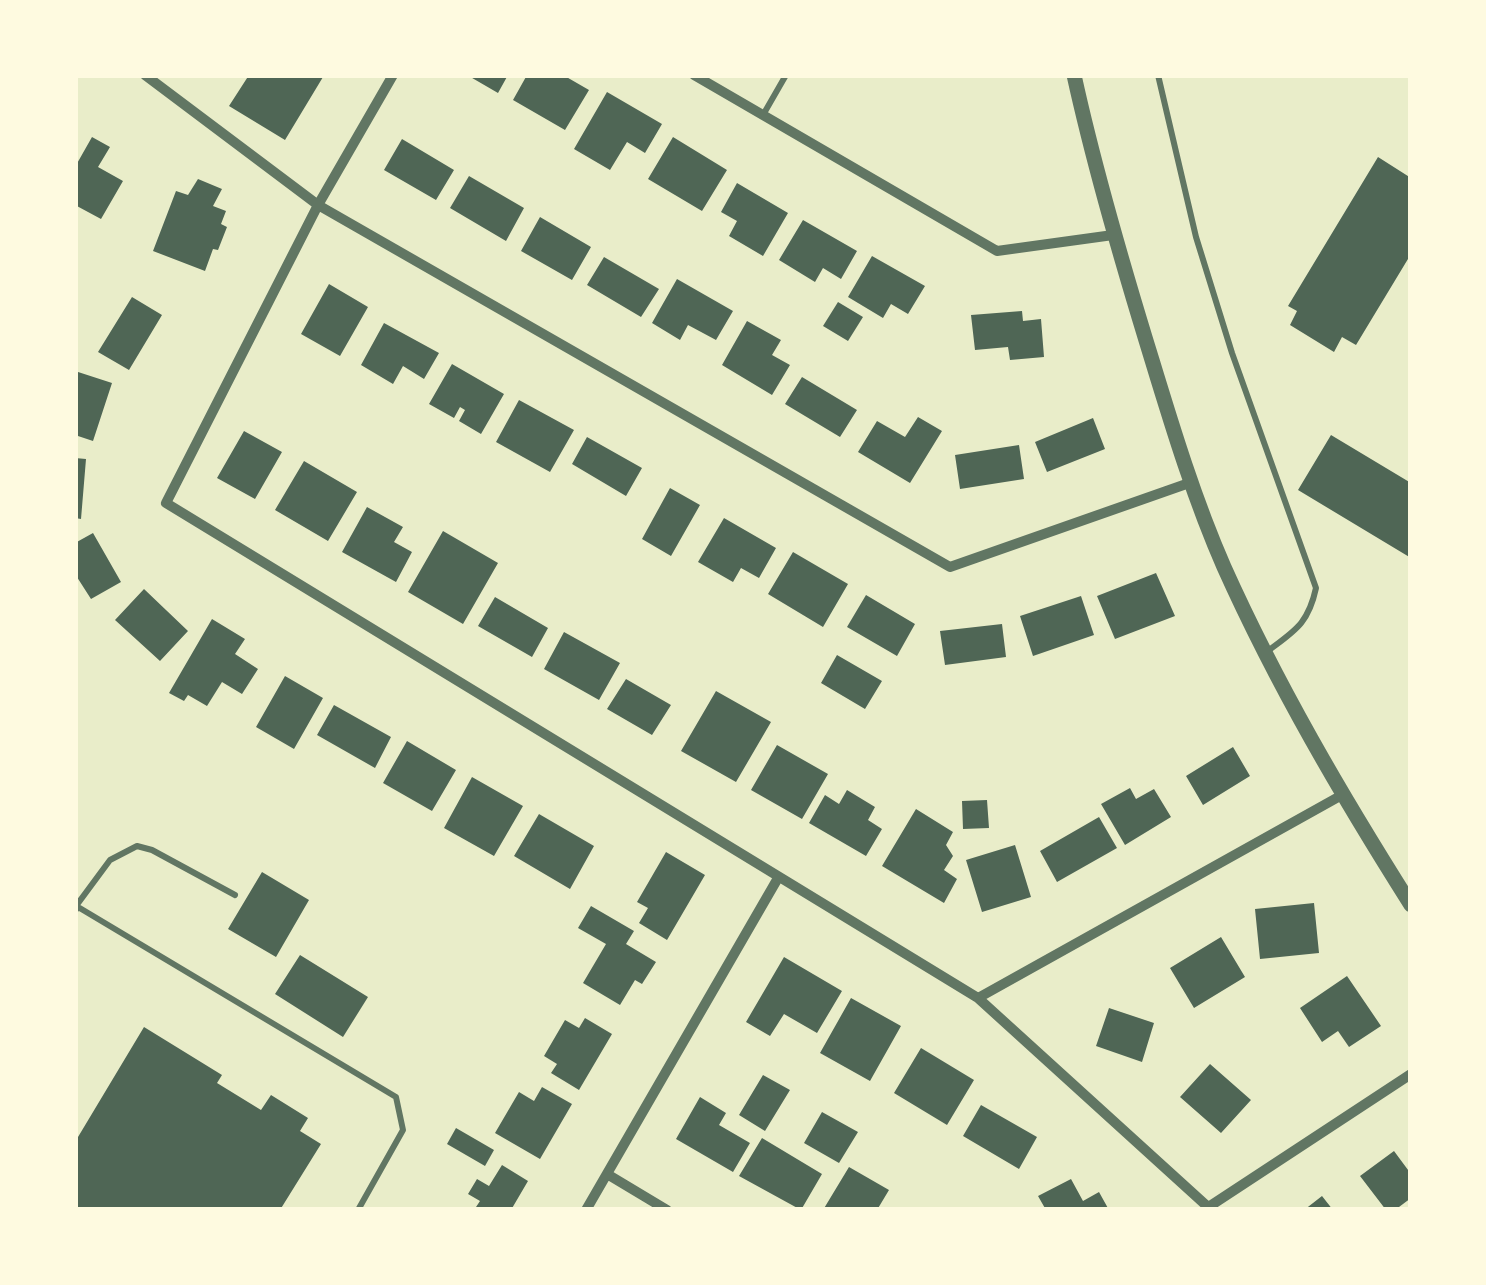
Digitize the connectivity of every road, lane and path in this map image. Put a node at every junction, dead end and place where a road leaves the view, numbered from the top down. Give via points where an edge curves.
1 (145, 75) edge
2 (392, 75) edge
3 (694, 75) edge
4 (786, 75) edge
5 (1074, 75) edge
6 (1158, 75) edge
7 (762, 115) junction
8 (318, 204) junction
9 (1113, 235) junction
10 (1192, 482) junction
11 (1264, 654) junction
12 (1342, 795) junction
13 (778, 878) junction
14 (234, 895) dead end
15 (1411, 905) edge
16 (76, 908) edge
17 (978, 998) junction
18 (1411, 1074) edge
19 (606, 1174) junction
20 (1207, 1208) edge
21 (358, 1210) edge
22 (586, 1210) edge
23 (668, 1210) edge

1 - 8 street
2 - 8 street
3 - 7 street
4 - 7 lane
5 - 9 street
6 - 11 lane via 1196,237 1316,588 1301,626
7 - 9 street via 997,252
8 - 10 street via 950,567
8 - 13 street via 166,503
9 - 10 street
10 - 11 street
11 - 12 street
12 - 15 street
12 - 17 street
13 - 17 street
13 - 19 street
14 - 16 lane via 138,846 110,860
16 - 21 lane via 396,1097 403,1130
17 - 20 street
18 - 20 street
19 - 22 street
19 - 23 street

